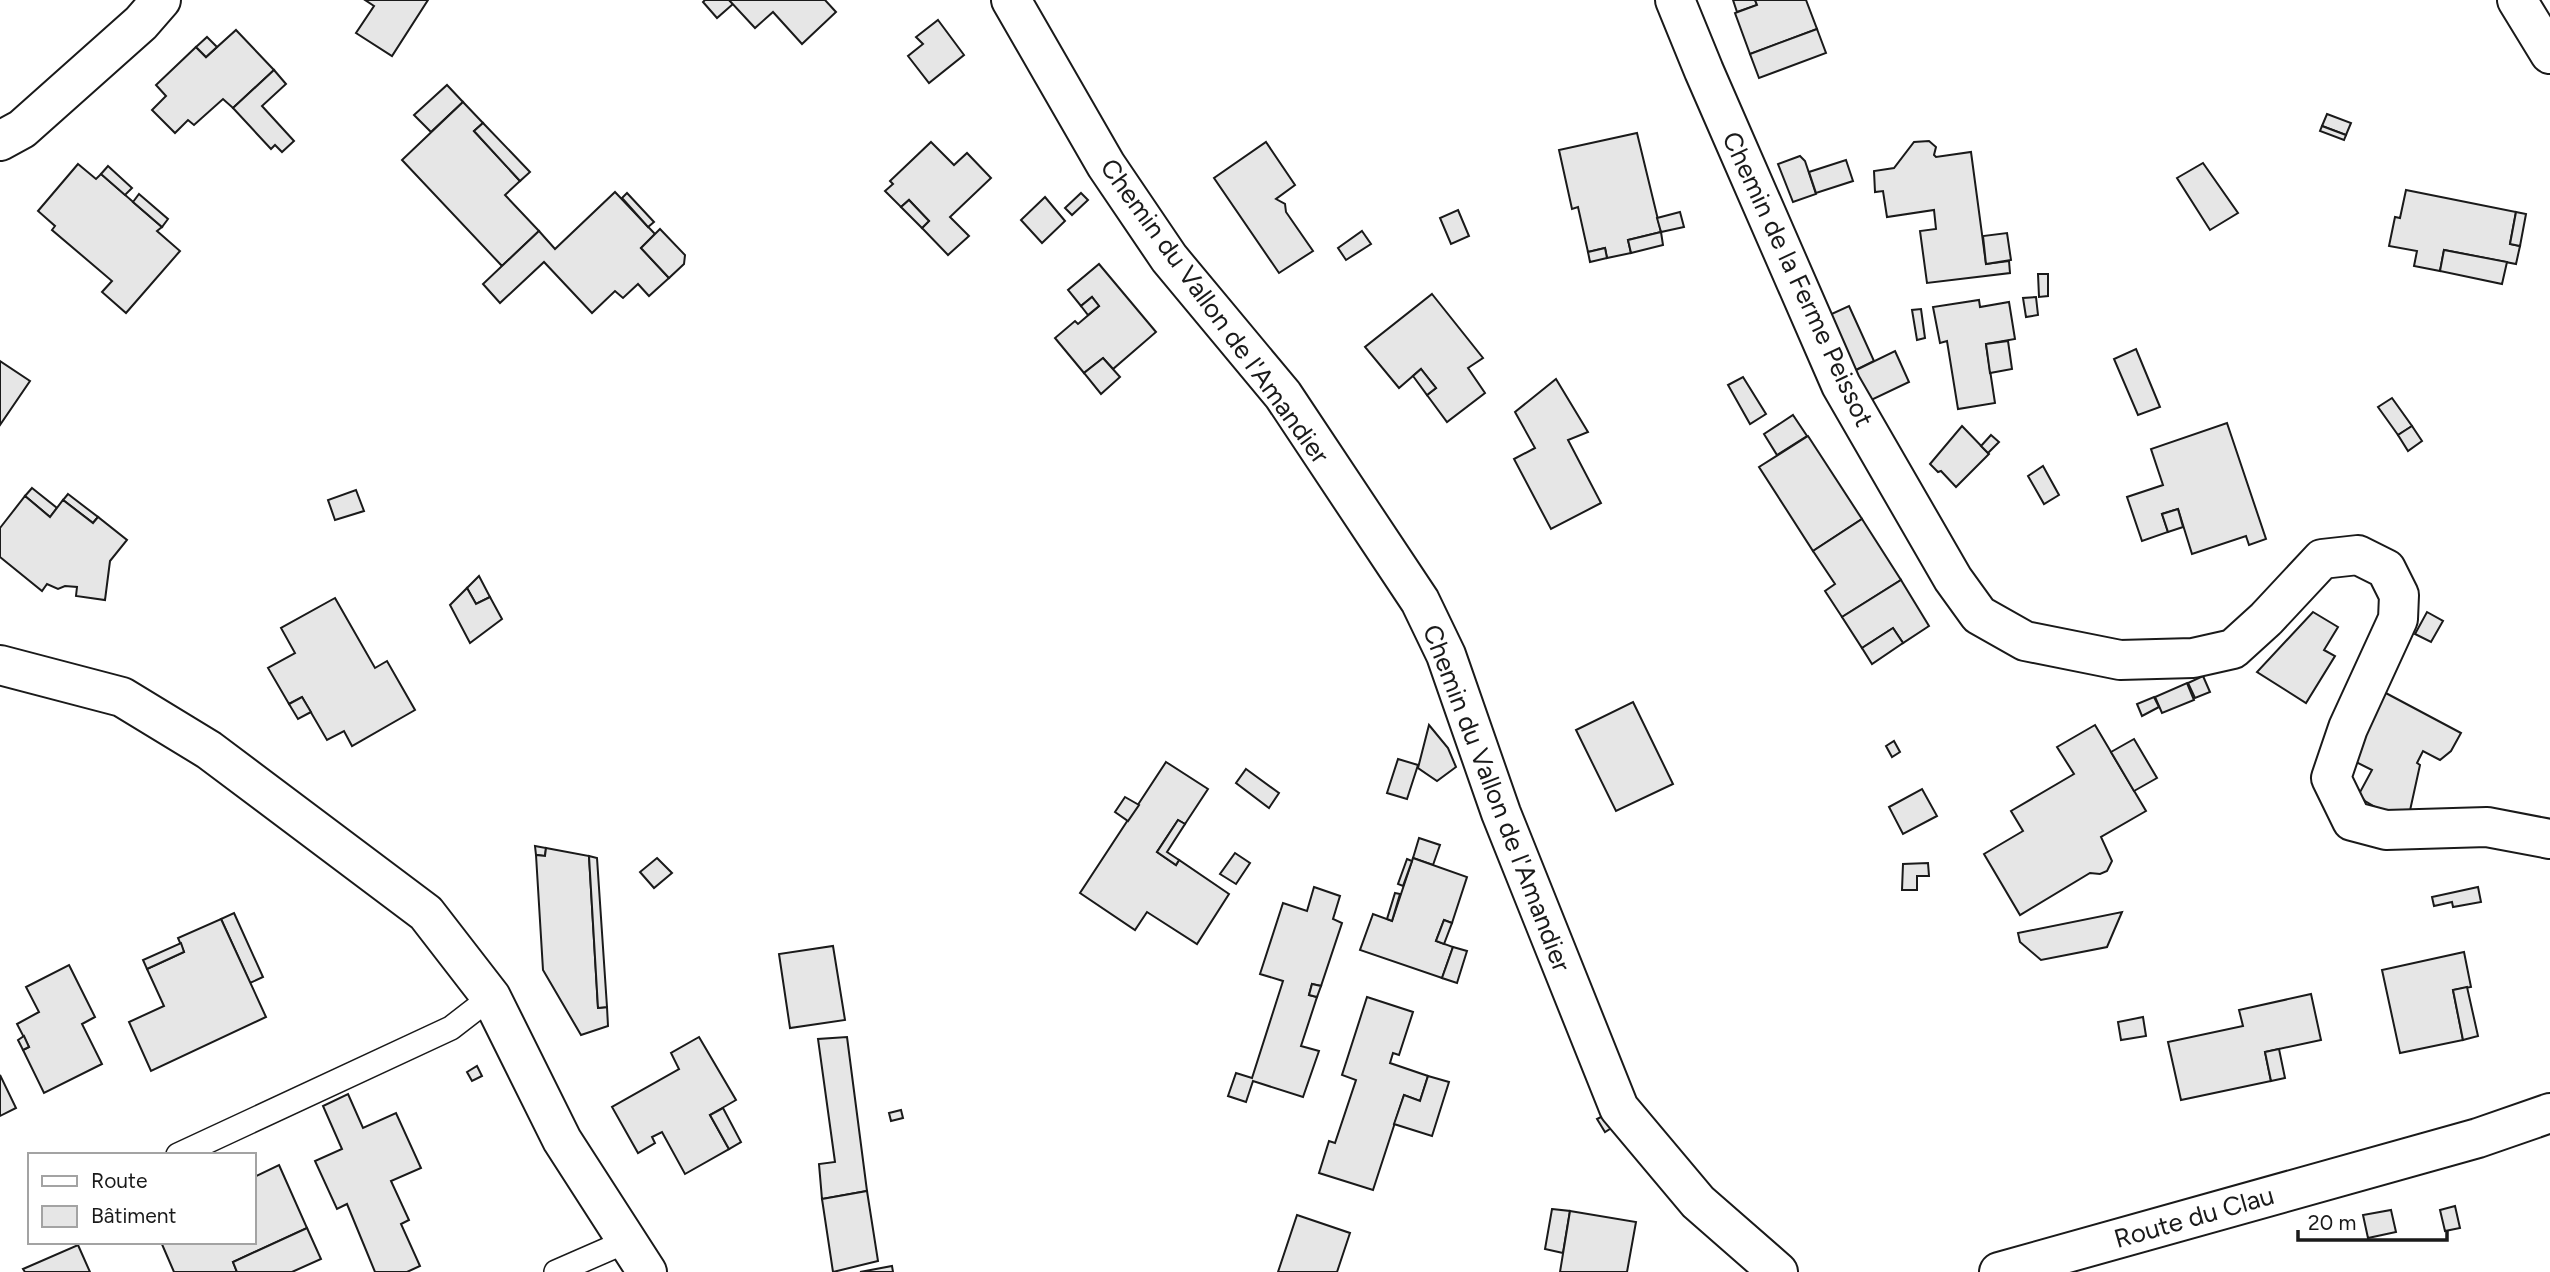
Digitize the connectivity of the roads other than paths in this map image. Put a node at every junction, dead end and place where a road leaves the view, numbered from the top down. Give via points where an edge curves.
1 (162, 0) edge
2 (1011, 0) edge
3 (1675, 0) edge
4 (2517, 0) edge
5 (2550, 54) edge
6 (0, 141) edge
7 (0, 665) edge
8 (2550, 839) edge
9 (491, 997) junction
10 (2550, 1113) edge
11 (182, 1153) edge
12 (637, 1256) edge
13 (556, 1272) edge
14 (1778, 1272) edge
15 (1999, 1272) edge

1 - 6 street via 22,129
2 - 14 street, Chemin du Vallon de l'Amandier via 1105,165 1169,258 1283,395 1420,601 1446,655 1501,813 1619,1108 1698,1202
3 - 8 street, Chemin de la Ferme Peissot via 1840,385 1953,579 1979,615 2025,641 2120,660 2193,658 2233,649 2322,559 2358,555 2386,569 2399,595 2398,619 2348,728 2331,778 2352,821 2386,830 2487,827
4 - 5 street
7 - 9 street via 122,697 209,750 426,913
9 - 11 lane via 451,1028
9 - 12 street via 562,1140
10 - 15 street, Route du Clau via 2477,1138
12 - 13 lane

